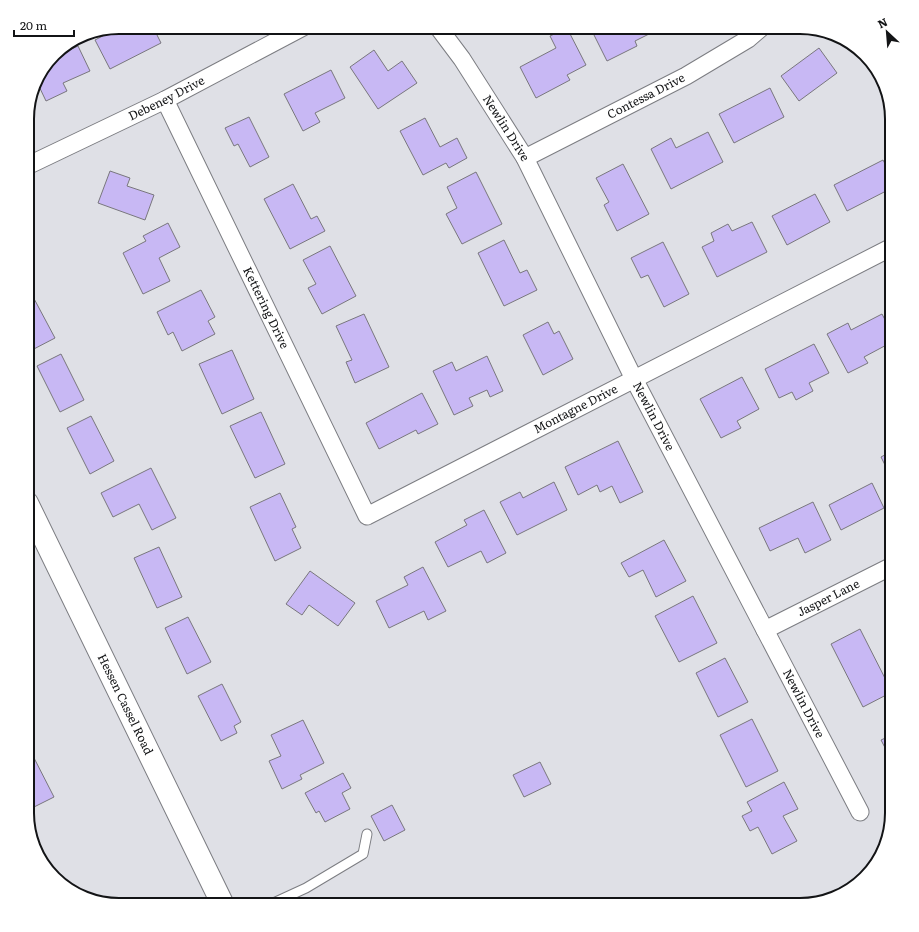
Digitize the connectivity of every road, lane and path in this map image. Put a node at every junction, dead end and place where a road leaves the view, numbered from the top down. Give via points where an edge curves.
1 (290, 34) edge
2 (443, 34) edge
3 (754, 34) edge
4 (165, 100) junction
5 (525, 158) junction
6 (34, 163) edge
7 (885, 251) edge
8 (634, 379) junction
9 (367, 516) joint
10 (34, 517) edge
11 (885, 570) edge
12 (766, 630) junction
13 (860, 812) dead end
14 (367, 834) dead end
15 (220, 898) edge
16 (284, 898) edge

1 - 4 street, Debeney Drive
2 - 5 street, Newlin Drive
3 - 5 street, Contessa Drive via 686,76
4 - 6 street, Debeney Drive
4 - 9 street, Kettering Drive
5 - 8 street, Newlin Drive
7 - 8 street, Montagne Drive
8 - 9 street, Montagne Drive
8 - 12 street, Newlin Drive
10 - 15 main road, Hessen Cassel Road
11 - 12 street, Jasper Lane
12 - 13 street, Newlin Drive
14 - 16 lane via 363,854

